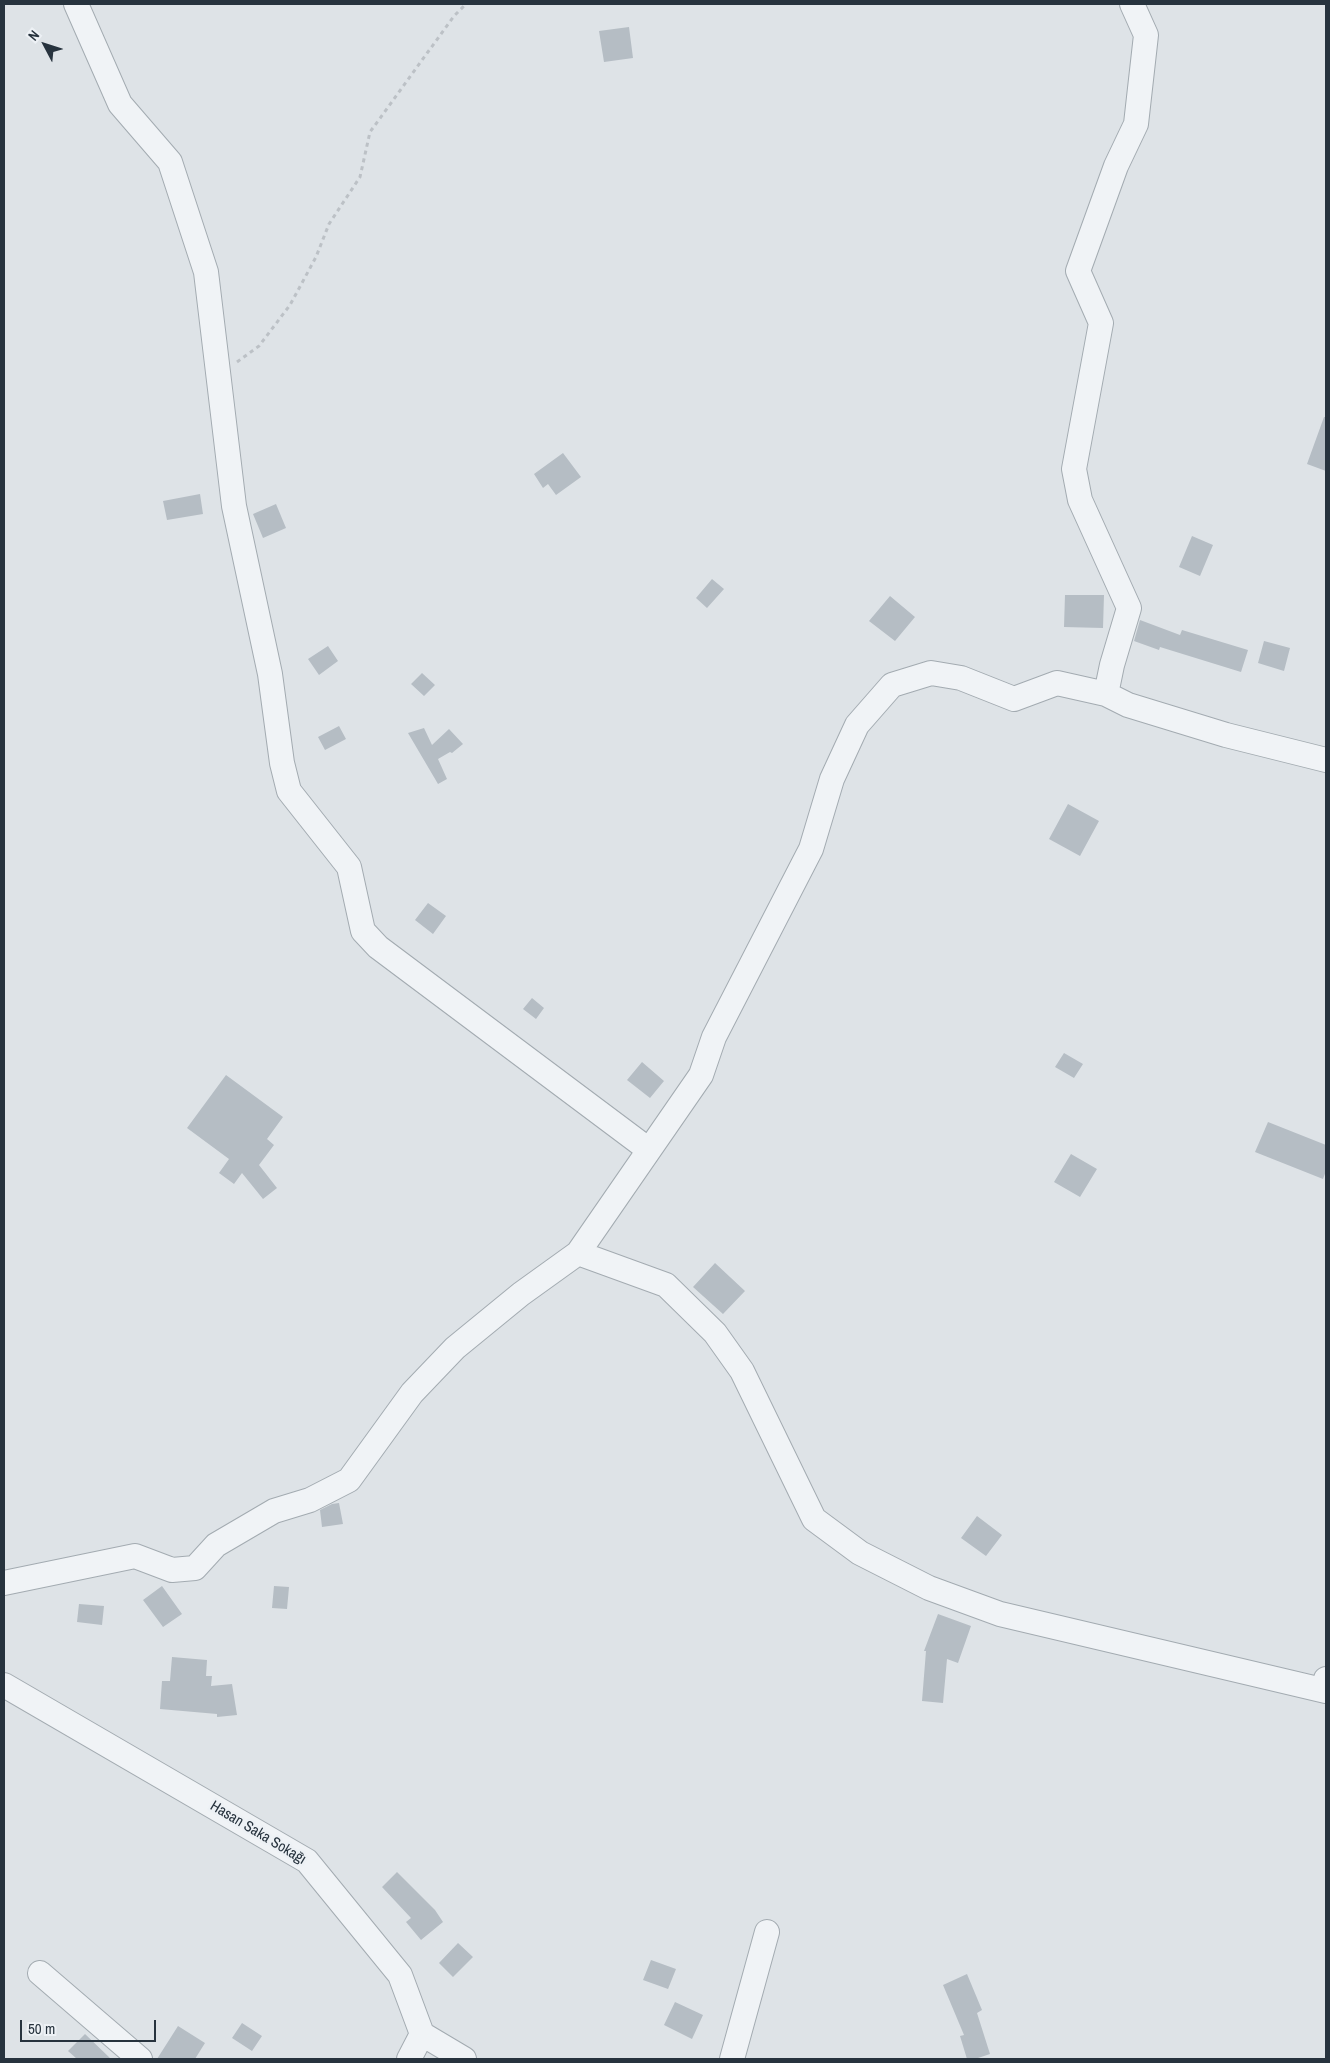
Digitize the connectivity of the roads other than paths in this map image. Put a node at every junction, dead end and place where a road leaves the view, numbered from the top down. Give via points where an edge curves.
1 (76, 4) edge
2 (1132, 4) edge
3 (1106, 694) junction
4 (1326, 760) edge
5 (650, 1150) junction
6 (578, 1254) junction
7 (4, 1583) edge
8 (1326, 1679) edge
9 (4, 1685) edge
10 (1326, 1691) edge
11 (767, 1932) dead end
12 (40, 1973) dead end
13 (422, 2034) junction
14 (140, 2059) edge
15 (409, 2059) edge
16 (464, 2059) edge
17 (732, 2059) edge

1 - 5 street via 120,104 170,162 206,272 234,506 270,674 282,763 289,790 349,867 363,932 378,947
2 - 3 street via 1146,35 1136,124 1116,166 1078,272 1101,323 1074,469 1080,500 1129,608
3 - 4 street via 1128,706
3 - 5 street via 1057,683 1014,700 961,678 931,673 892,685 857,724 832,779 811,849 714,1037 701,1075
5 - 6 street
6 - 7 street via 521,1294 455,1348 412,1393 349,1480 310,1500 274,1511 216,1545 195,1568 172,1570 136,1556
6 - 10 street via 666,1285 715,1333 742,1371 814,1519 860,1553 929,1588 1000,1614
8 - 10 street
9 - 13 street, Hasan Saka Sokağı via 307,1861 400,1974
11 - 17 street
12 - 14 street
13 - 15 street
13 - 16 street

